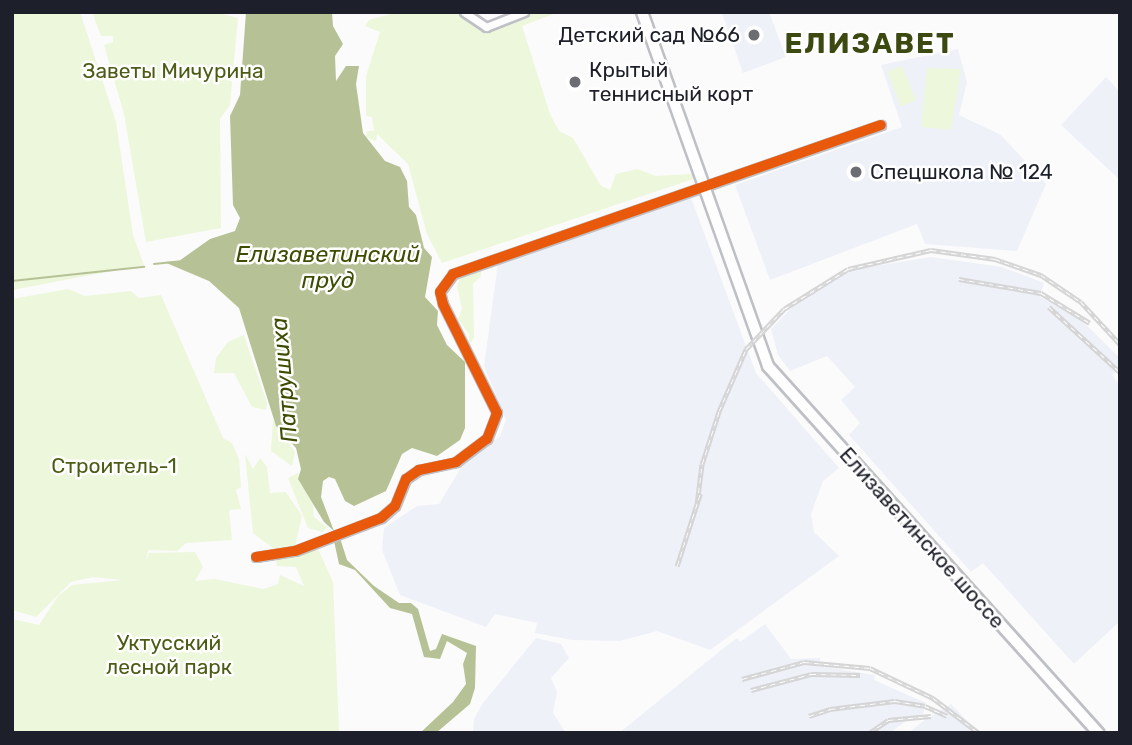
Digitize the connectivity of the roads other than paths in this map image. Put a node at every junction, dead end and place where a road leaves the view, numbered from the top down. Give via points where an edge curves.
1 (464, 12) edge
2 (524, 12) edge
3 (642, 12) edge
4 (881, 125) dead end
5 (704, 187) junction
6 (256, 557) dead end
7 (1098, 733) edge

1 - 2 street via 486,27
3 - 5 main road, Елизаветинское шоссе
4 - 5 street
5 - 6 street via 453,274 440,292 497,413 486,439 456,462 412,475 395,506 381,518 295,551
5 - 7 main road, Елизаветинское шоссе via 768,366

